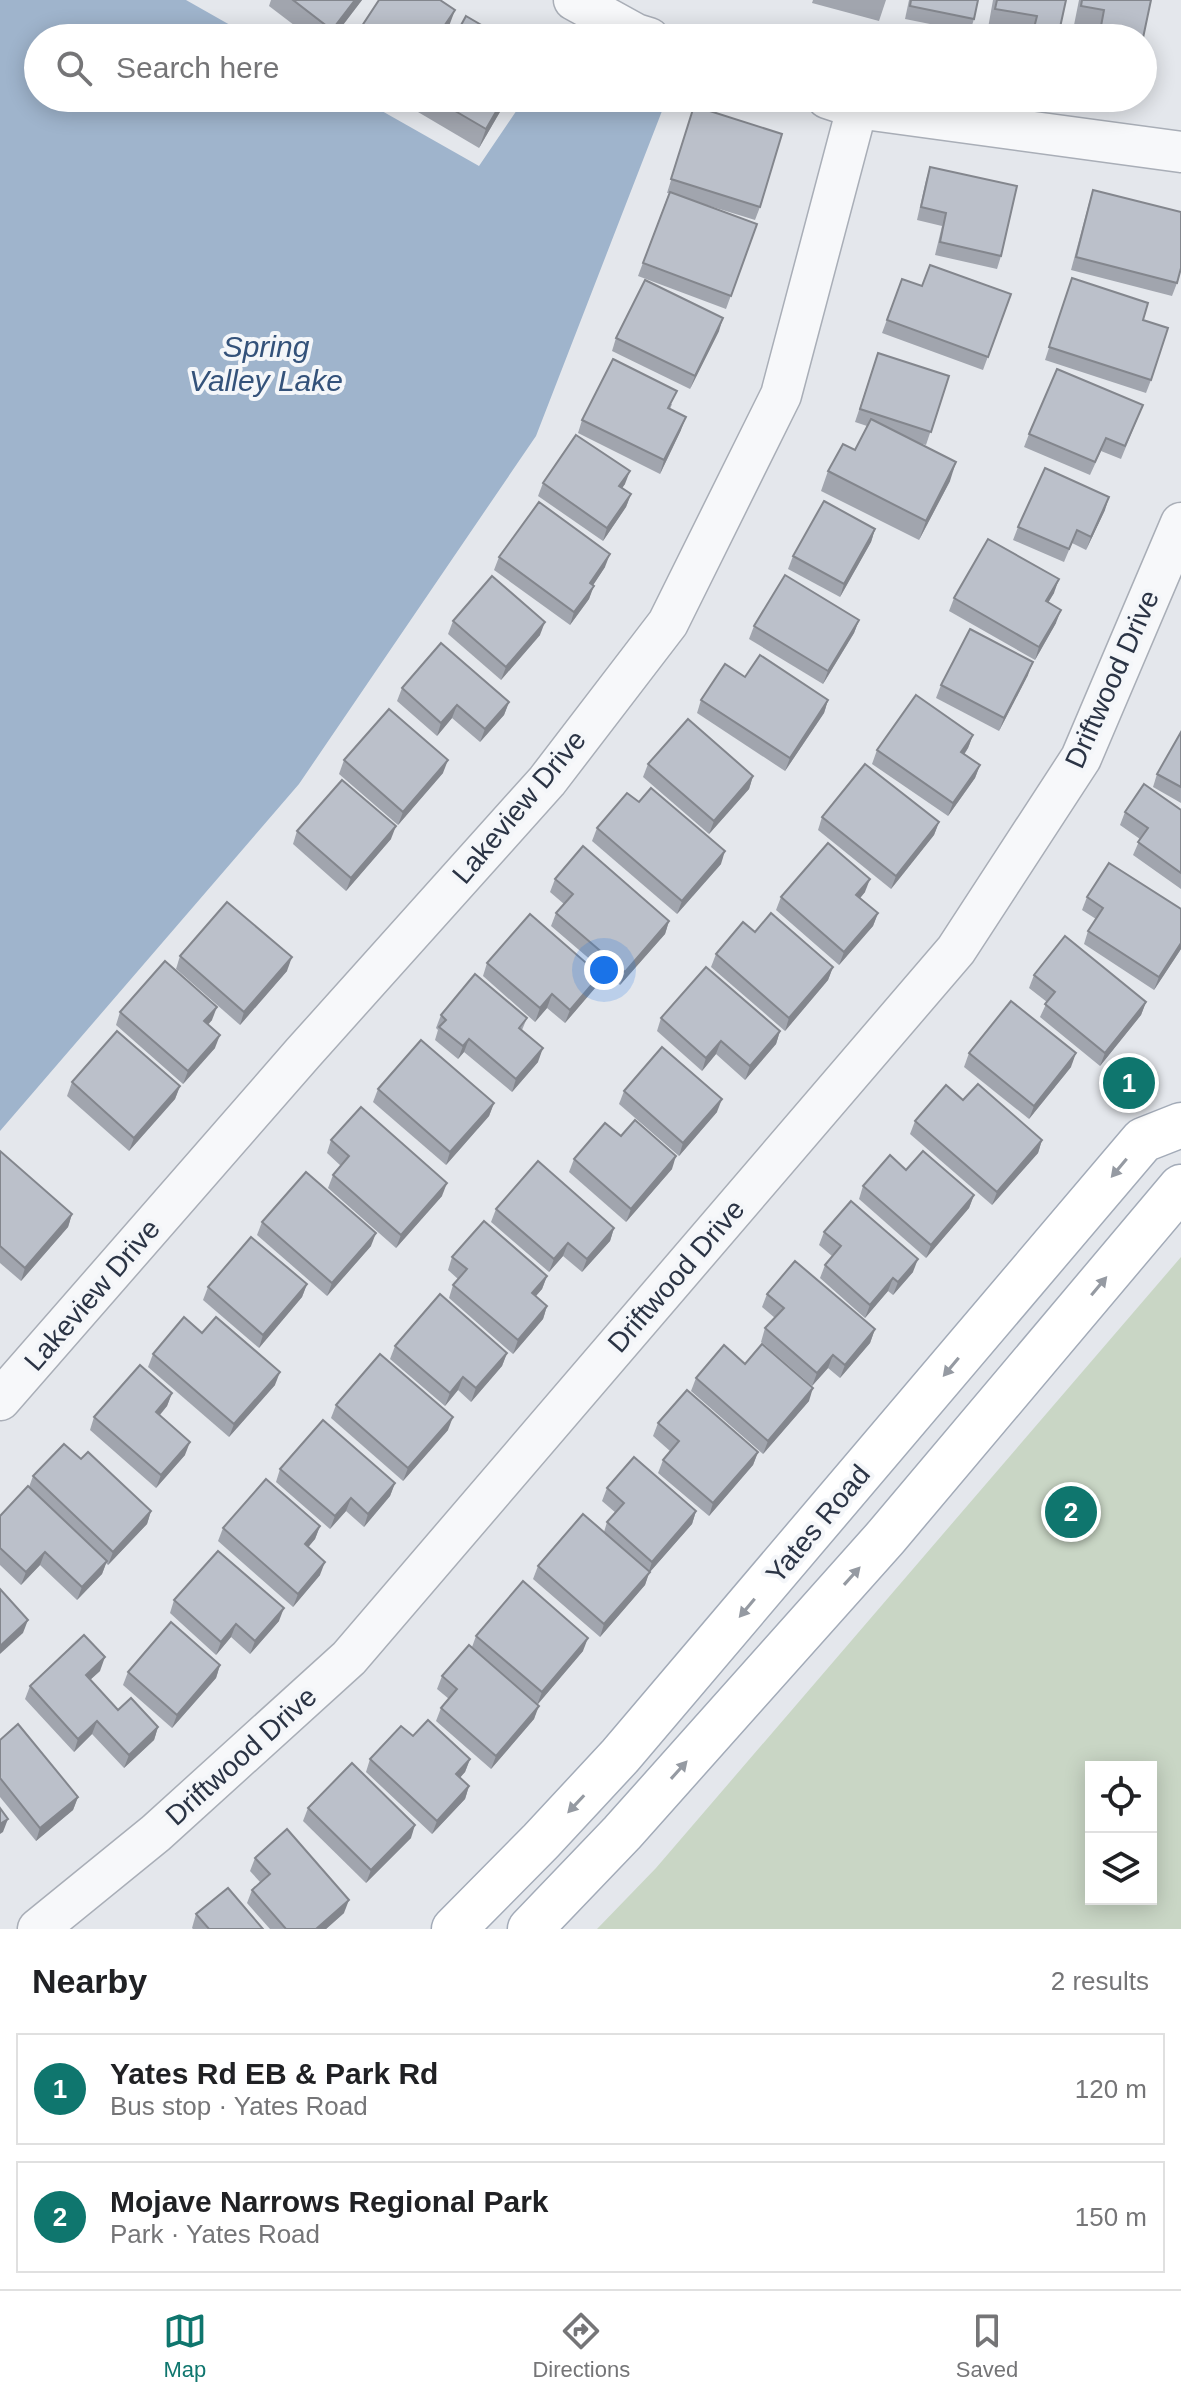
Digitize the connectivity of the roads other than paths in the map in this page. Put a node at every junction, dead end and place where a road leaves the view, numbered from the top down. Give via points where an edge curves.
1 (574, 0) edge
2 (618, 24) edge
3 (840, 112) edge
4 (904, 112) edge
5 (1181, 152) edge
6 (1181, 523) edge
7 (1181, 1125) edge
8 (1181, 1187) edge
9 (0, 1400) edge
10 (38, 1929) edge
11 (454, 1929) edge
12 (530, 1929) edge

1 - 2 street
3 - 9 street, Lakeview Drive via 781,395 668,623 547,781
4 - 5 street
6 - 10 street, Driftwood Drive via 1081,758 956,950 349,1658 156,1833
7 -> 11 main road, Yates Road via 1143,1140 620,1756
12 -> 8 main road, Yates Road via 886,1537

